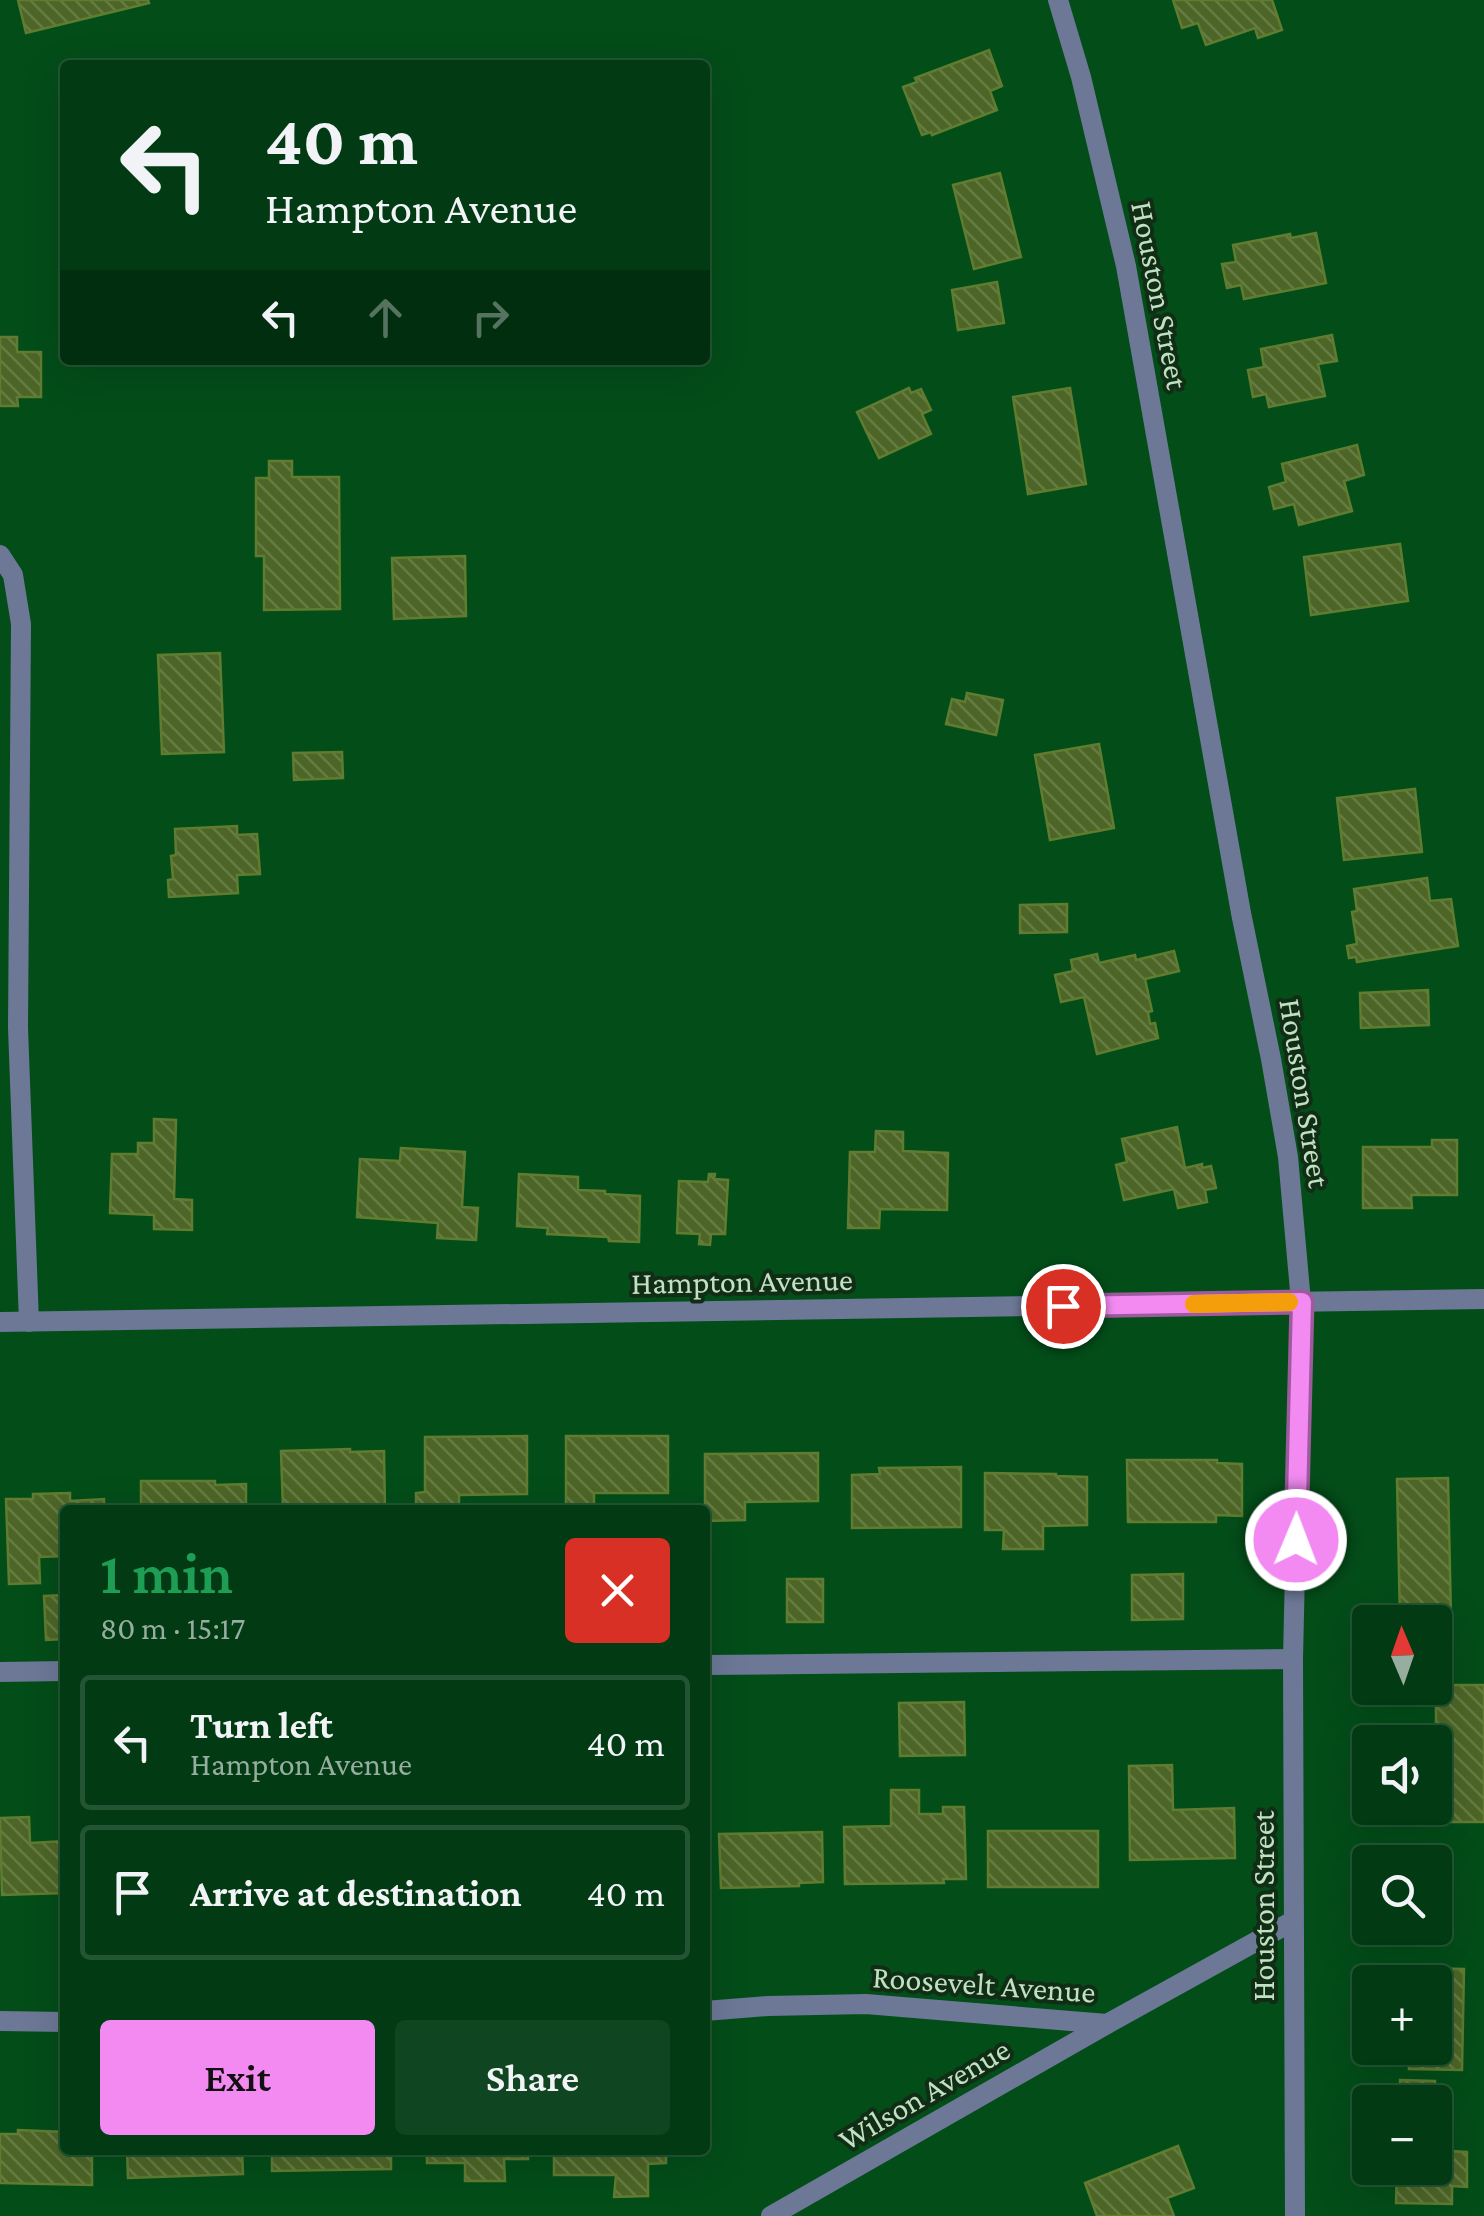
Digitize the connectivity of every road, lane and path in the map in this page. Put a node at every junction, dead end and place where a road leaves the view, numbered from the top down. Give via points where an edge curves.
1 (1058, 0) edge
2 (0, 554) edge
3 (1484, 1299) edge
4 (1302, 1302) junction
5 (0, 1322) edge
6 (29, 1322) junction
7 (1293, 1660) junction
8 (710, 1665) edge
9 (60, 1671) edge
10 (0, 1672) edge
11 (1292, 1921) junction
12 (710, 2011) edge
13 (0, 2022) edge
14 (60, 2022) edge
15 (1107, 2024) junction
16 (771, 2216) edge
17 (1295, 2216) edge

1 - 4 street, Houston Street via 1126,266 1272,1059
2 - 6 street via 14,574 21,624 18,1028
3 - 4 street, Hampton Avenue
4 - 6 street, Hampton Avenue
4 - 7 street, Houston Street
5 - 6 street, Hampton Avenue
7 - 8 street
7 - 11 street, Houston Street
9 - 10 street
11 - 15 street, Roosevelt Avenue
11 - 17 street, Houston Street
12 - 15 street, Roosevelt Avenue via 866,2004
13 - 14 street
15 - 16 street, Wilson Avenue

